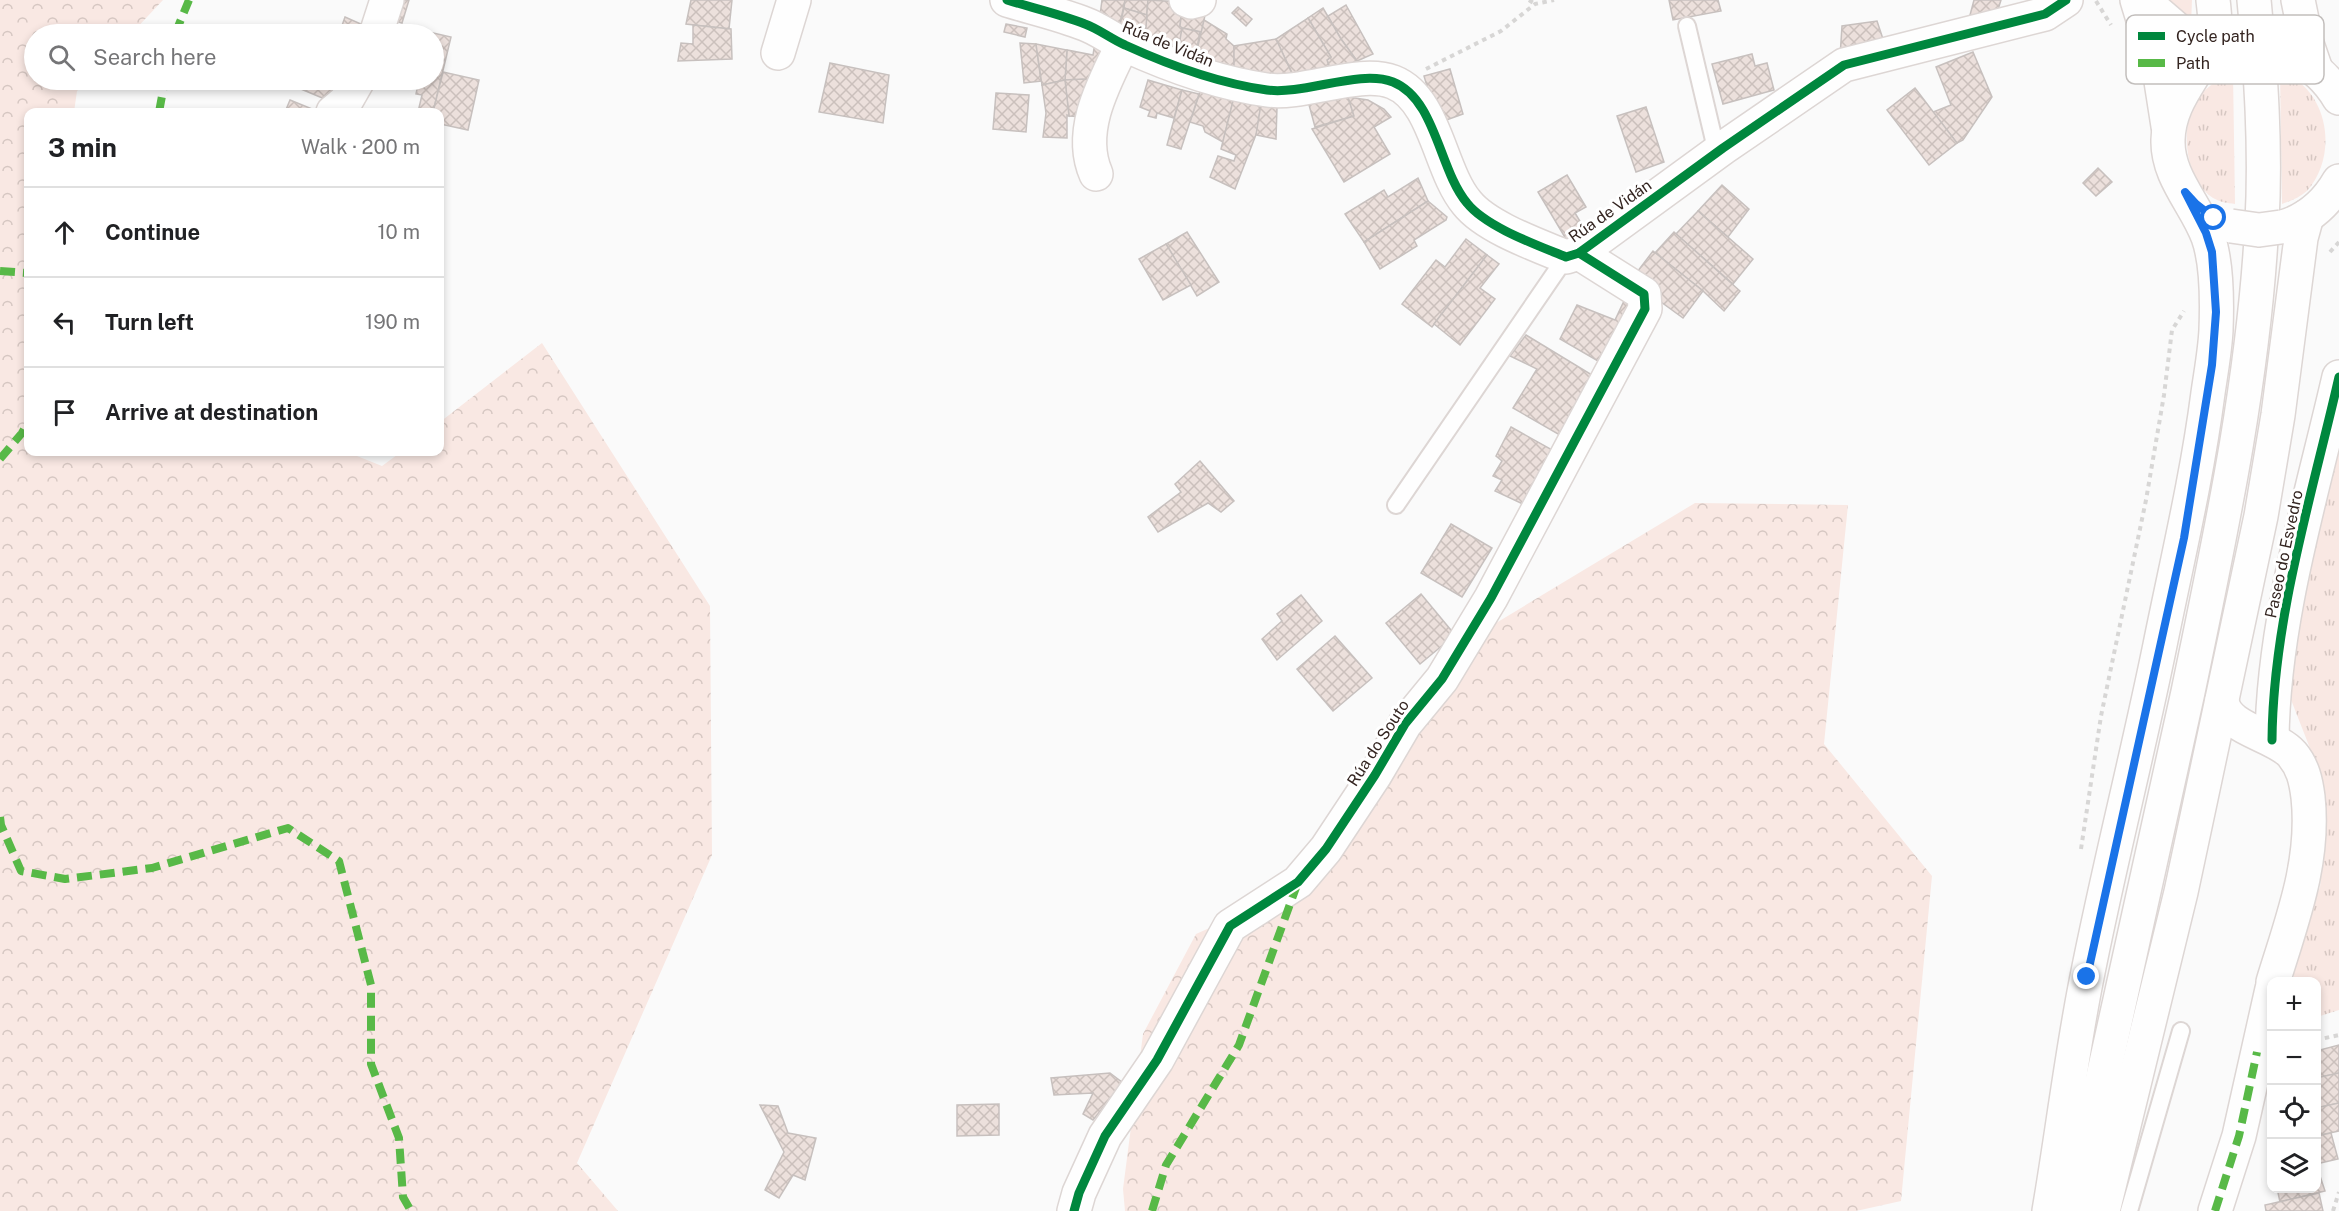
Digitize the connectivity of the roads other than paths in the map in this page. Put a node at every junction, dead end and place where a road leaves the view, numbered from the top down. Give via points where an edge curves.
1 (387, 0) edge
2 (794, 0) edge
3 (1009, 0) edge
4 (1186, 0) edge
5 (1199, 0) edge
6 (2066, 0) edge
7 (2137, 0) edge
8 (2143, 0) edge
9 (2213, 0) edge
10 (2254, 0) edge
11 (2298, 0) edge
12 (1070, 7) edge
13 (2142, 15) edge
14 (2159, 15) edge
15 (2214, 15) edge
16 (2255, 15) edge
17 (2301, 15) edge
18 (379, 24) edge
19 (1687, 26) dead end
20 (1123, 44) junction
21 (778, 53) dead end
22 (2161, 84) edge
23 (2187, 84) edge
24 (2261, 84) edge
25 (352, 90) edge
26 (338, 108) edge
27 (2169, 134) junction
28 (1717, 153) junction
29 (1096, 174) dead end
30 (2338, 184) edge
31 (2185, 192) junction
32 (2294, 221) junction
33 (1572, 255) junction
34 (2339, 377) edge
35 (1396, 505) dead end
36 (2223, 700) junction
37 (2272, 740) junction
38 (2274, 977) edge
39 (2267, 1007) edge
40 (2181, 1031) dead end
41 (1074, 1211) edge
42 (2049, 1211) edge
43 (2073, 1211) edge
44 (2103, 1211) edge
45 (2129, 1211) edge
46 (2215, 1211) edge

1 - 18 main road
2 - 21 main road
3 - 12 main road, Rúa de Vidán
4 - 5 main road
6 - 28 main road, Rúa de Vidán via 2045,14 1844,64
7 - 13 main road
8 - 14 main road
9 - 15 main road
10 - 16 main road
11 - 17 main road
12 - 20 main road, Rúa de Vidán via 1086,24
19 - 28 lane
20 - 29 main road, Rúa de Vidán via 1104,84 1088,135
20 - 33 main road, Rúa de Vidán via 1199,76 1269,90 1371,78 1392,82 1421,105 1467,204 1495,226
22 - 27 main road
23 - 27 main road via 2176,103
24 - 43 main road via 2263,203 2259,264 2233,469 2176,748
25 - 26 main road
27 - 31 main road via 2171,162
28 - 33 main road, Rúa de Vidán
30 - 32 main road via 2326,200
31 - 32 main road, bridge via 2209,215 2231,226 2259,230
31 - 42 main road via 2212,252 2216,312 2212,365 2184,538 2085,987
32 - 36 main road via 2298,257 2276,426
33 - 35 lane
33 - 41 main road, Rúa do Souto via 1644,294 1645,309 1491,598 1442,679 1405,724 1326,849 1298,882 1230,926 1157,1060 1105,1136
34 - 37 main road, Paseo do Esvedro via 2290,589 2272,699
36 - 37 main road via 2229,718
36 - 44 main road
37 - 38 main road via 2292,754 2302,770 2309,820 2305,876
39 - 46 main road via 2239,1136
40 - 45 lane

